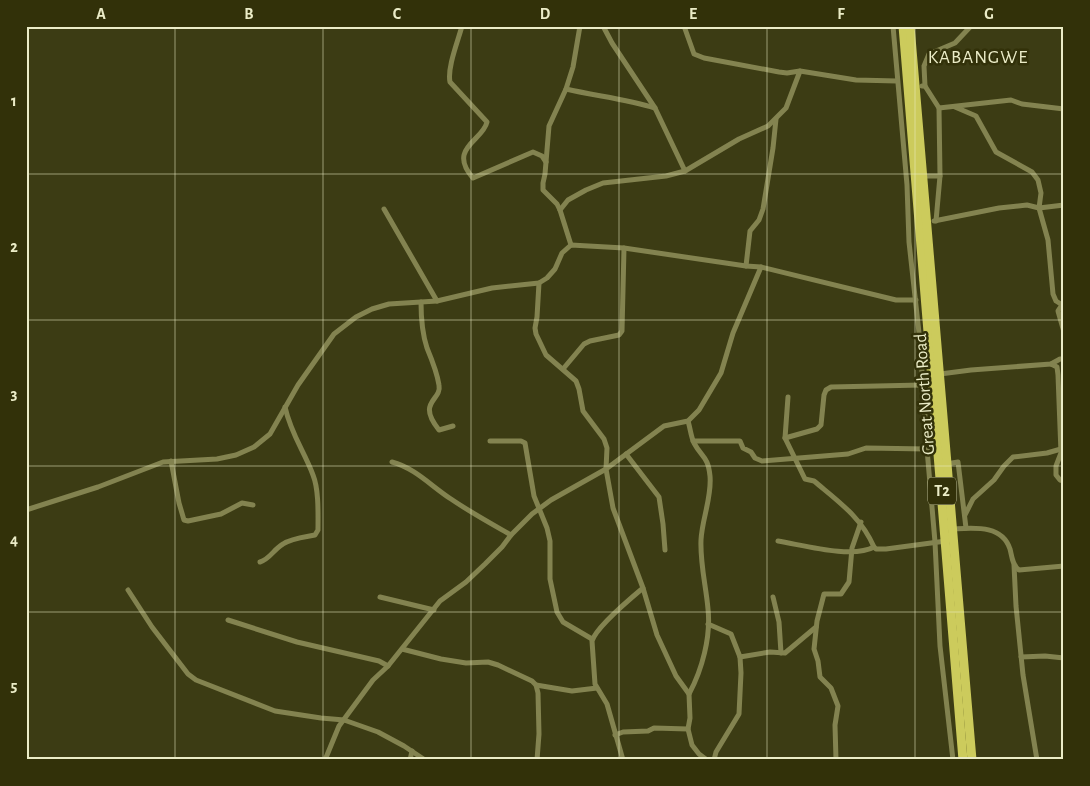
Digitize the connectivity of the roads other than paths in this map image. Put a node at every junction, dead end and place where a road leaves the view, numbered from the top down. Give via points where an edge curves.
1 (462, 26) edge
2 (580, 26) edge
3 (603, 26) edge
4 (684, 26) edge
5 (893, 26) edge
6 (903, 26) edge
7 (910, 26) edge
8 (971, 26) edge
9 (800, 71) junction
10 (897, 81) junction
11 (914, 86) junction
12 (925, 86) junction
13 (566, 90) junction
14 (955, 107) junction
15 (655, 108) junction
16 (939, 108) junction
17 (1064, 109) edge
18 (776, 118) junction
19 (546, 162) junction
20 (685, 171) junction
21 (922, 176) junction
22 (940, 176) junction
23 (1064, 205) edge
24 (1038, 208) junction
25 (384, 209) dead end
26 (560, 210) junction
27 (932, 222) junction
28 (571, 245) junction
29 (624, 248) junction
30 (746, 266) junction
31 (761, 267) junction
32 (539, 283) junction
33 (916, 300) junction
34 (437, 301) junction
35 (421, 302) junction
36 (1063, 306) edge
37 (1064, 332) edge
38 (1064, 353) edge
39 (1062, 359) edge
40 (1051, 364) junction
41 (563, 369) junction
42 (940, 374) junction
43 (922, 385) junction
44 (788, 397) dead end
45 (285, 406) junction
46 (688, 421) junction
47 (453, 426) dead end
48 (785, 438) junction
49 (490, 441) dead end
50 (693, 441) junction
51 (1061, 448) junction
52 (927, 449) junction
53 (626, 454) junction
54 (795, 459) junction
55 (171, 461) junction
56 (392, 462) dead end
57 (946, 464) junction
58 (606, 469) junction
59 (1064, 482) edge
60 (253, 505) dead end
61 (539, 508) junction
62 (26, 510) edge
63 (965, 515) junction
64 (861, 522) junction
65 (966, 528) junction
66 (952, 529) junction
67 (511, 534) junction
68 (778, 541) dead end
69 (935, 542) junction
70 (946, 542) junction
71 (874, 547) junction
72 (665, 550) dead end
73 (851, 552) junction
74 (260, 562) dead end
75 (1014, 565) junction
76 (1064, 566) edge
77 (643, 588) junction
78 (128, 590) dead end
79 (380, 597) dead end
80 (773, 597) dead end
81 (434, 610) junction
82 (228, 620) dead end
83 (708, 624) junction
84 (816, 627) junction
85 (592, 639) junction
86 (402, 649) junction
87 (781, 653) junction
88 (740, 657) junction
89 (1021, 657) junction
90 (1064, 658) edge
91 (388, 666) junction
92 (536, 685) junction
93 (597, 688) junction
94 (689, 694) junction
95 (344, 720) junction
96 (688, 729) junction
97 (615, 735) junction
98 (412, 751) junction
99 (325, 760) edge
100 (410, 760) edge
101 (425, 760) edge
102 (537, 760) edge
103 (623, 760) edge
104 (707, 760) edge
105 (714, 760) edge
106 (836, 760) edge
107 (953, 760) edge
108 (963, 760) edge
109 (972, 760) edge
110 (1037, 760) edge

1 - 19 street via 450,68 450,82 487,122 466,150 469,174 473,178 533,152
2 - 13 street
3 - 15 street
4 - 9 street via 694,54 704,58 779,72
5 - 10 street
6 - 70 main road, Great North Road / T2
7 - 11 main road, Great North Road / T2
8 - 12 street via 955,43 929,54 924,66
9 - 10 street via 856,80
9 - 18 street via 786,108
10 - 33 street
11 - 12 street
11 - 21 main road, Great North Road / T2
12 - 16 street
13 - 15 street
13 - 19 street via 549,126
14 - 16 street
14 - 17 street via 1010,100
14 - 24 street via 971,112 979,119 997,154 1032,172 1041,193
15 - 20 street
16 - 22 street
18 - 20 street via 768,126
18 - 30 street via 763,209 750,231
19 - 26 street via 543,190
20 - 26 street via 603,183 568,200
21 - 22 street
21 - 27 main road, Great North Road / T2
22 - 27 street
23 - 24 street
24 - 27 street via 999,208
24 - 36 street via 1048,240 1053,294
25 - 34 street
26 - 28 street
27 - 42 main road, Great North Road / T2
28 - 29 street
28 - 32 street via 562,253 555,269
29 - 30 street
29 - 41 street via 622,331 584,344
30 - 31 street
31 - 33 street via 896,300
31 - 46 street via 733,334 721,373 699,410
32 - 34 street via 492,288
32 - 41 street via 536,334 546,355
33 - 43 street
34 - 35 street
35 - 45 street via 396,303 372,309 342,327 325,345
35 - 47 street via 424,339 440,388 430,402 430,416 439,430
36 - 37 street via 1058,312
38 - 39 street
39 - 40 street
40 - 42 street
40 - 51 street via 1057,367 1058,375
41 - 58 street via 576,381 584,411 604,439
42 - 57 main road, Great North Road / T2
43 - 48 street via 831,387 826,390 821,425 817,430
43 - 52 street
44 - 48 street
45 - 55 street via 270,434 254,447 217,459
45 - 74 street via 316,484 318,530 315,535 282,544
46 - 50 street
46 - 53 street via 664,426
48 - 54 street
49 - 61 street via 521,440 525,443
50 - 54 street via 738,440 762,461
50 - 83 street via 707,459 710,477 701,550
51 - 59 street via 1056,475
51 - 63 street via 1013,458 973,499
52 - 54 street via 866,448 848,454
52 - 69 street
53 - 58 street
53 - 72 street via 659,497
54 - 64 street via 805,479 814,481
55 - 60 street via 184,520 221,514 242,503
55 - 62 street
56 - 67 street via 414,472 450,498
57 - 63 street via 958,462
57 - 66 main road, Great North Road / T2
58 - 61 street
58 - 77 street via 612,508
61 - 67 street
61 - 85 street via 548,528 551,585 559,618
63 - 65 street
64 - 71 street
64 - 73 street
65 - 66 street
65 - 75 street via 982,528 999,534 1006,540
66 - 109 main road, Great North Road / T2
67 - 81 street via 485,564
68 - 73 street
69 - 70 street
69 - 71 street via 886,549
69 - 107 street via 940,646
70 - 108 main road, Great North Road / T2
71 - 73 street
73 - 84 street via 848,586 840,594 824,594
75 - 76 street via 1023,571
75 - 89 street
77 - 85 street via 619,608
77 - 94 street via 659,640 676,676
78 - 95 street via 152,627 196,680 275,711
79 - 81 street
80 - 87 street via 780,622
81 - 86 street
82 - 91 street
83 - 88 street via 731,634
83 - 94 street via 700,672
84 - 87 street via 788,652
84 - 106 street via 814,649 820,677 831,688 839,708 835,725
85 - 93 street
86 - 91 street
86 - 92 street via 466,663 488,662 528,678
87 - 88 street
88 - 105 street via 739,714
89 - 90 street
89 - 110 street
91 - 95 street via 373,680
92 - 93 street via 572,691
92 - 102 street
93 - 97 street via 607,704
94 - 96 street
95 - 98 street via 378,732
95 - 99 street
96 - 97 street via 654,728
96 - 104 street via 695,750
97 - 103 street
98 - 100 street
98 - 101 street

